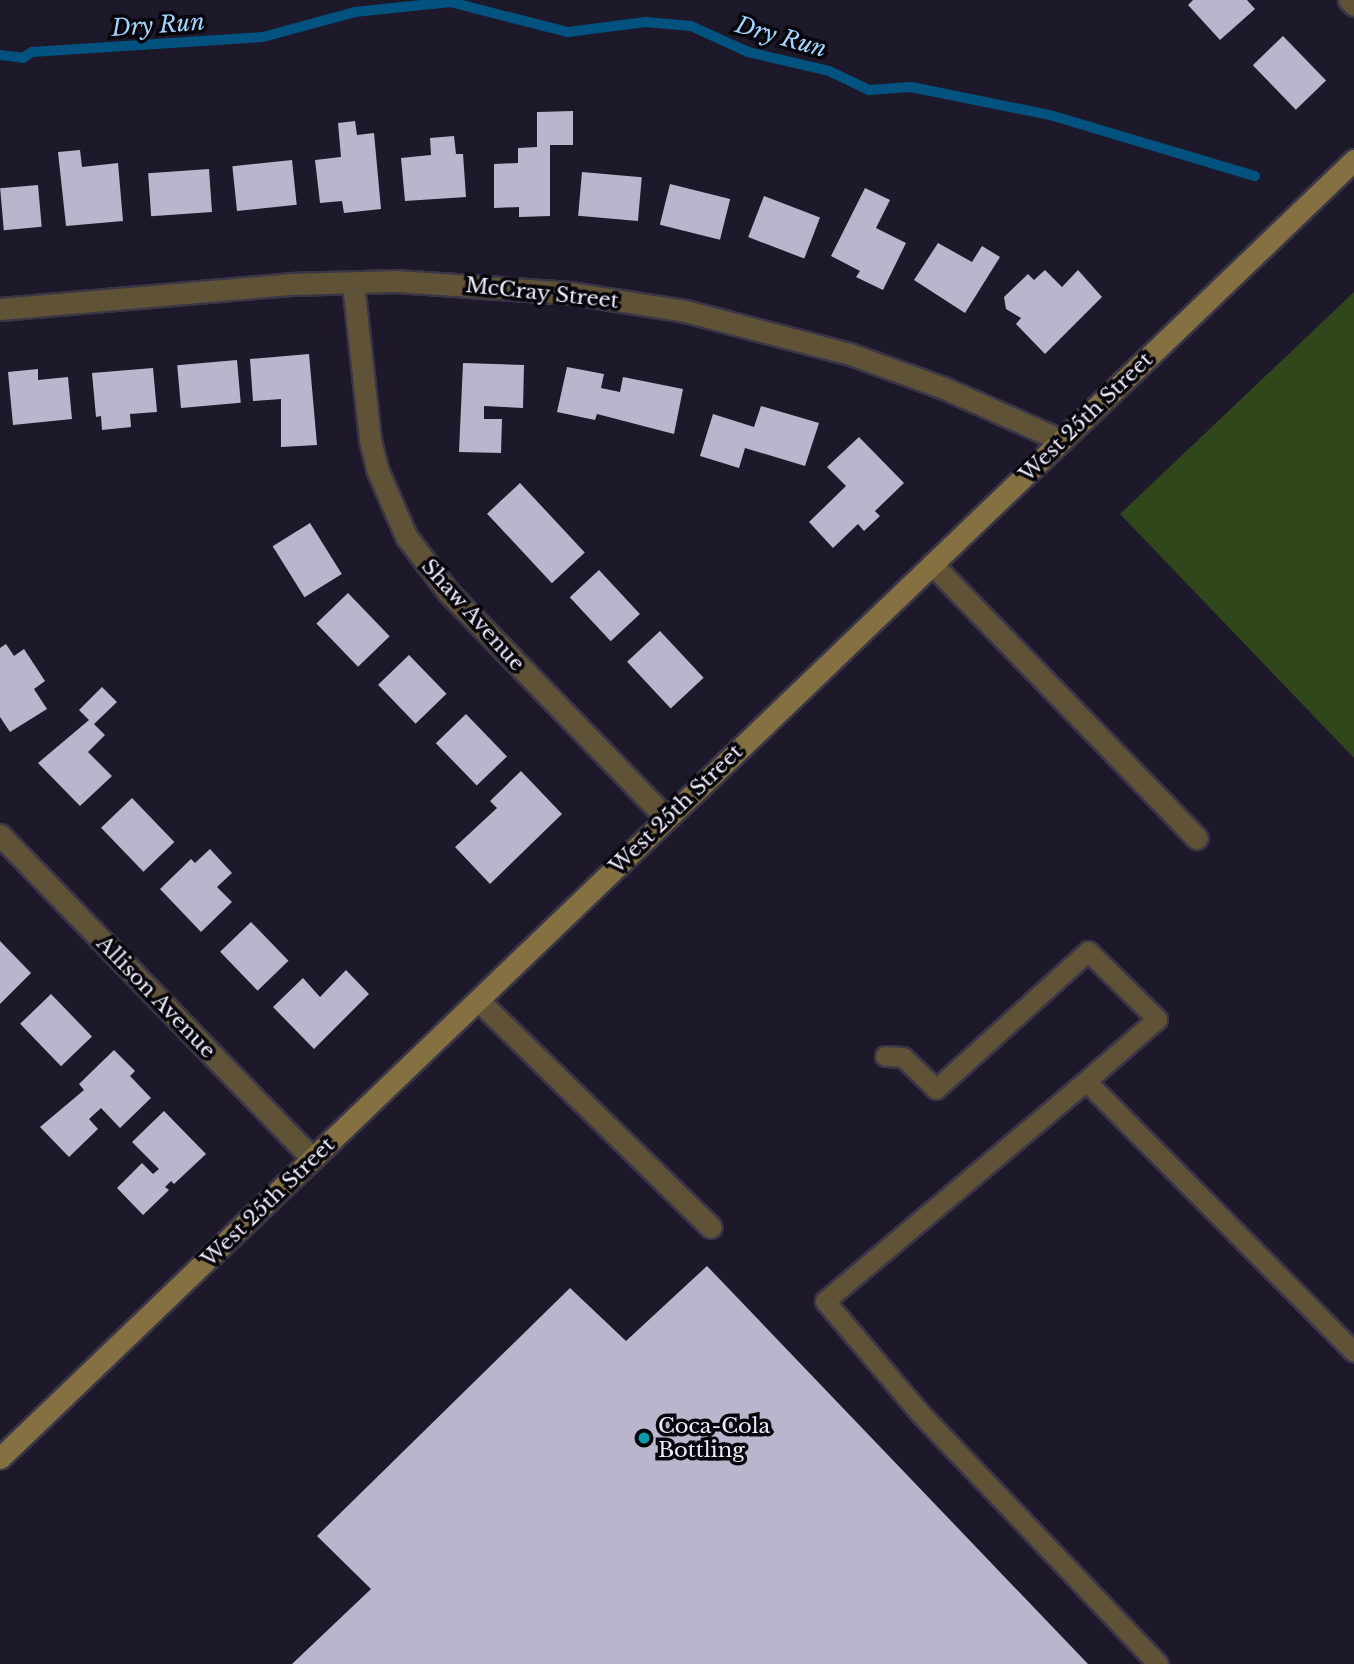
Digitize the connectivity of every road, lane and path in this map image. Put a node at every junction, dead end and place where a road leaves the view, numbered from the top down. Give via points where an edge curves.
1 (1349, 0) edge
2 (1354, 5) edge
3 (1354, 160) edge
4 (353, 283) junction
5 (0, 309) edge
6 (1061, 440) junction
7 (932, 564) junction
8 (666, 818) junction
9 (0, 835) edge
10 (1197, 838) dead end
11 (478, 1000) junction
12 (885, 1056) dead end
13 (1086, 1081) junction
14 (313, 1159) junction
15 (711, 1227) dead end
16 (1354, 1352) edge
17 (0, 1458) edge
18 (1158, 1664) edge

1 - 2 street
3 - 6 main road, West 25th Street
4 - 5 street, McCray Street
4 - 6 street, McCray Street via 528,289 694,313 891,368
4 - 8 street, Shaw Avenue via 370,440 377,469 406,536 449,593
6 - 7 main road, West 25th Street
7 - 8 main road, West 25th Street
7 - 10 street
8 - 11 main road, West 25th Street
9 - 14 street, Allison Avenue
11 - 14 main road, West 25th Street
11 - 15 street
12 - 13 lane via 903,1057 936,1089 1088,951 1157,1019
13 - 16 lane
13 - 18 lane via 825,1301 919,1412
14 - 17 main road, West 25th Street

